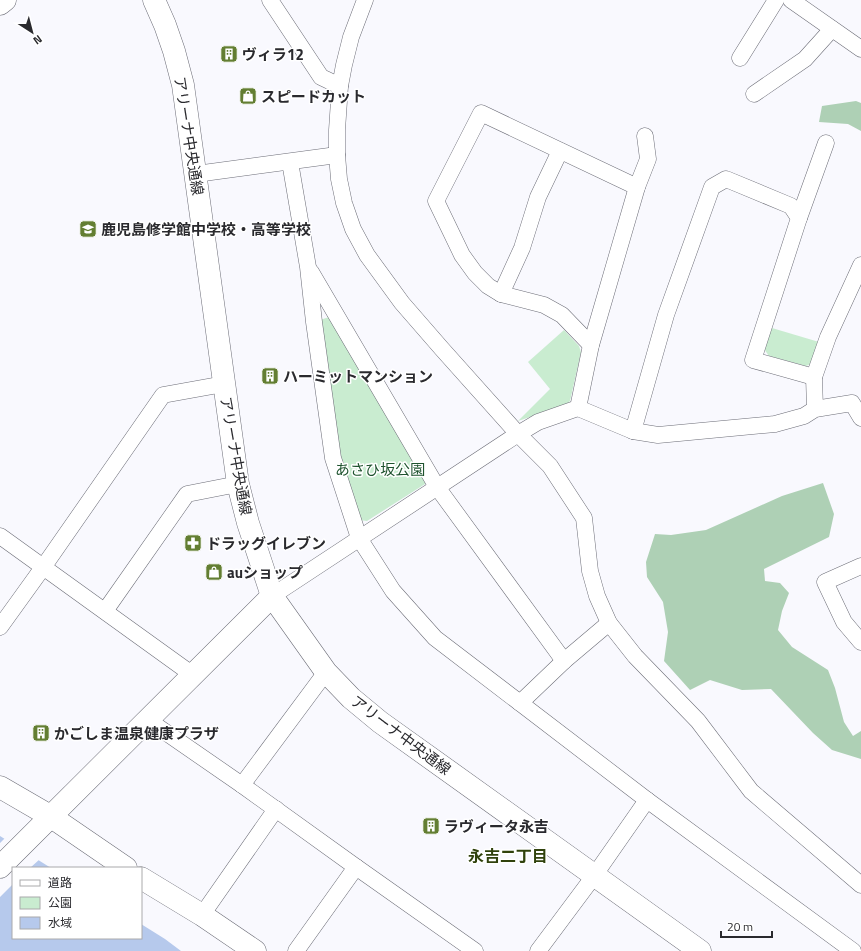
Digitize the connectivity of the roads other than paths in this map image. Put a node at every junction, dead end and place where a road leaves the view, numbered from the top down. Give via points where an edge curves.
1 (5, 0) edge
2 (154, 0) edge
3 (270, 0) edge
4 (776, 0) edge
5 (791, 0) edge
6 (363, 2) edge
7 (0, 4) edge
8 (832, 28) junction
9 (861, 49) edge
10 (740, 58) dead end
11 (340, 86) junction
12 (754, 94) dead end
13 (645, 136) dead end
14 (826, 143) dead end
15 (560, 151) junction
16 (337, 155) junction
17 (290, 162) junction
18 (196, 174) junction
19 (637, 187) junction
20 (799, 218) junction
21 (861, 265) edge
22 (308, 267) junction
23 (501, 294) junction
24 (591, 345) junction
25 (814, 377) junction
26 (224, 384) junction
27 (578, 408) junction
28 (815, 409) junction
29 (861, 418) edge
30 (633, 431) junction
31 (518, 434) junction
32 (238, 484) junction
33 (438, 488) junction
34 (0, 536) edge
35 (359, 538) junction
36 (44, 566) junction
37 (861, 566) edge
38 (272, 596) junction
39 (105, 611) junction
40 (1, 623) edge
41 (609, 623) junction
42 (861, 642) edge
43 (564, 661) junction
44 (326, 672) junction
45 (193, 675) junction
46 (520, 703) junction
47 (148, 720) junction
48 (242, 785) junction
49 (0, 788) edge
50 (647, 800) junction
51 (276, 809) junction
52 (50, 816) junction
53 (0, 867) edge
54 (125, 867) edge
55 (356, 867) junction
56 (594, 876) junction
57 (142, 879) edge
58 (861, 885) edge
59 (202, 915) junction
60 (255, 951) edge
61 (296, 951) edge
62 (475, 951) edge
63 (538, 951) edge
64 (700, 951) edge
65 (853, 951) edge

1 - 7 street
2 - 18 street, アリーナ中央通線 via 165,25 183,85
3 - 11 street via 321,77
4 - 10 street
5 - 8 street
6 - 11 street via 351,37
8 - 9 street
8 - 12 street via 805,59
11 - 16 street
13 - 19 street via 648,159
14 - 20 street
15 - 19 street
15 - 23 street via 538,197 522,248
15 - 23 street via 481,113 436,201 462,255 475,273
16 - 17 street
16 - 31 street via 344,202 353,229 367,255 402,303
17 - 18 street
17 - 22 street
18 - 26 street, アリーナ中央通線
19 - 24 street
20 - 25 street via 753,360
20 - 30 street via 791,206 726,179 712,186 666,316
21 - 25 street via 828,337
22 - 33 street
22 - 35 street via 333,458
23 - 24 street via 544,305 562,315
24 - 27 street
25 - 28 street
26 - 32 street, アリーナ中央通線
26 - 36 street via 163,395
27 - 30 street
27 - 31 street via 538,422
28 - 29 street via 852,403
28 - 30 street via 804,416 775,424 658,435
31 - 33 street
31 - 41 street via 550,466 584,518 590,571 597,596
32 - 38 street, アリーナ中央通線
32 - 39 street via 187,494
33 - 35 street
33 - 43 street
34 - 36 street
35 - 38 street
35 - 46 street via 392,591 435,638
36 - 39 street
36 - 40 street
37 - 42 street via 825,582 844,622
38 - 44 street, アリーナ中央通線
38 - 45 street
39 - 45 street
41 - 43 street
41 - 58 street via 635,656 698,721 751,791
43 - 46 street
44 - 48 street
44 - 56 street, アリーナ中央通線 via 351,698 380,722
45 - 47 street
46 - 50 street
47 - 48 street
47 - 52 street
48 - 51 street
49 - 52 street
50 - 56 street
50 - 65 street
51 - 55 street
51 - 59 street
52 - 53 street
52 - 54 street
55 - 61 street
55 - 62 street
56 - 63 street
56 - 64 street, アリーナ中央通線
57 - 59 street
59 - 60 street

